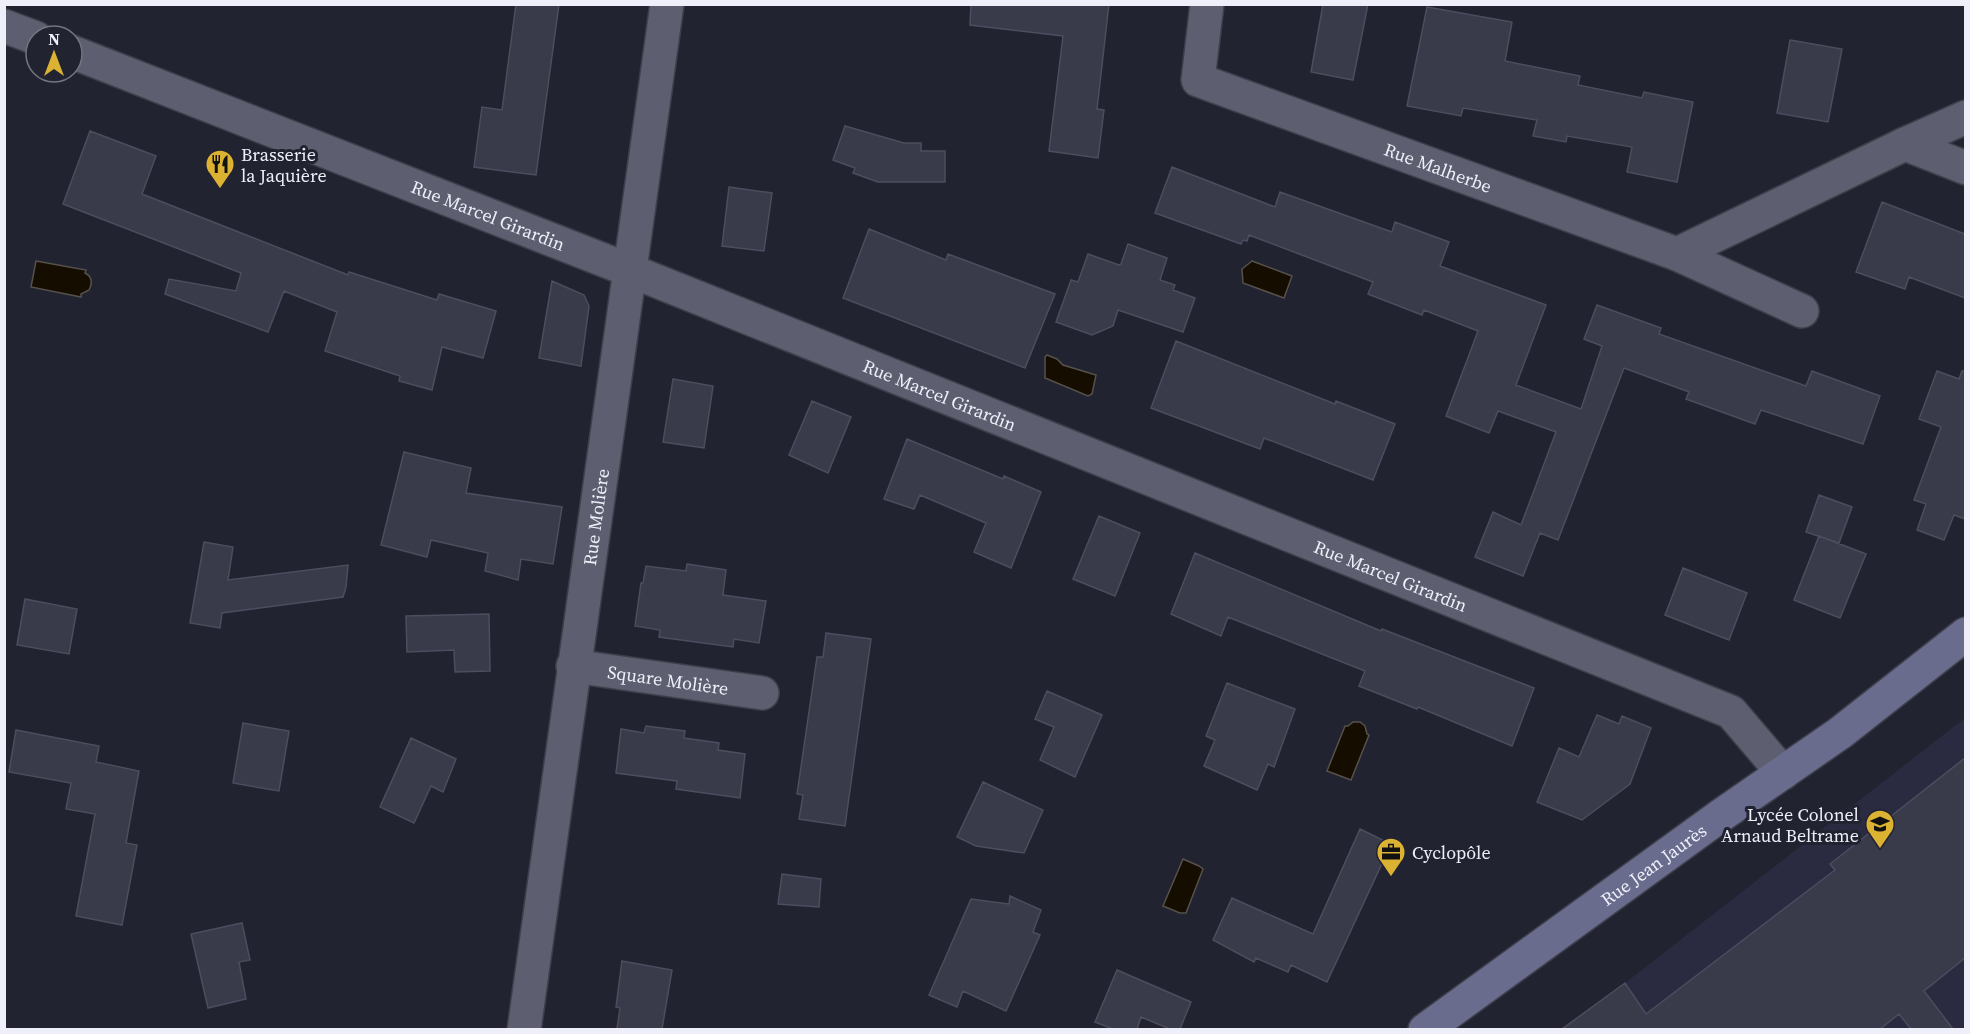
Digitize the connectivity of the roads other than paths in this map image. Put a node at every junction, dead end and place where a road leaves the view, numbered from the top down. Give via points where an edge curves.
1 (667, 4) edge
2 (1206, 4) edge
3 (4, 26) edge
4 (24, 34) edge
5 (84, 57) edge
6 (1965, 117) edge
7 (1905, 144) junction
8 (1965, 168) edge
9 (1677, 254) junction
10 (629, 270) junction
11 (1802, 311) dead end
12 (1965, 634) edge
13 (573, 666) junction
14 (762, 693) dead end
15 (1783, 772) junction
16 (524, 1029) edge
17 (1425, 1029) edge

1 - 10 street, Rue Molière
2 - 9 street, Rue Malherbe via 1198,80
3 - 4 street
5 - 10 street, Rue Marcel Girardin
6 - 7 street
7 - 8 street
7 - 9 street
9 - 11 street, Rue Malherbe
10 - 13 street, Rue Molière
10 - 15 street, Rue Marcel Girardin via 1731,712
12 - 15 main road, Rue Jean Jaurès via 1840,733
13 - 14 street, Square Molière
13 - 16 street, Rue Molière
15 - 17 main road, Rue Jean Jaurès

